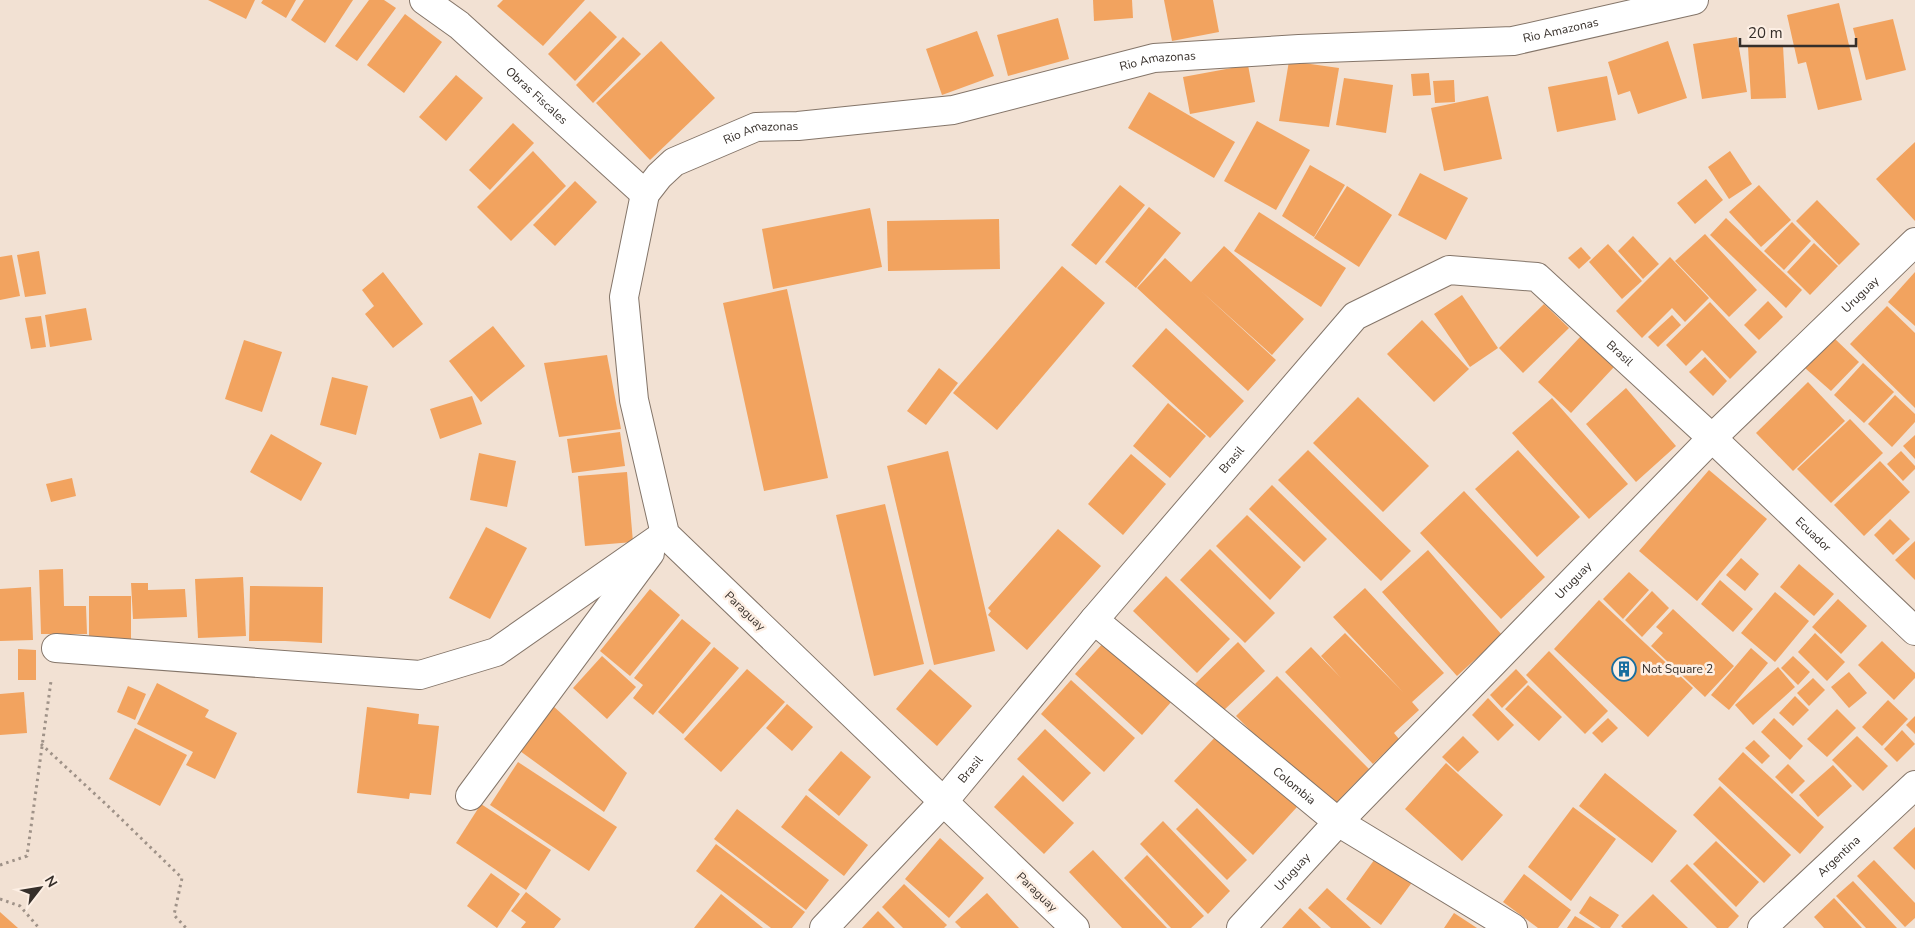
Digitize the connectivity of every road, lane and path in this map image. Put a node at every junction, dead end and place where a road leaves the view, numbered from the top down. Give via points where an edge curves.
1 (424, 0) edge
2 (1694, 0) edge
3 (645, 194) junction
4 (1915, 242) edge
5 (1712, 438) junction
6 (665, 534) junction
7 (1094, 620) junction
8 (1915, 631) edge
9 (56, 648) joint
10 (41, 744) junction
11 (1915, 785) edge
12 (470, 796) dead end
13 (944, 801) junction
14 (1338, 822) junction
15 (0, 865) edge
16 (0, 899) edge
17 (38, 928) edge
18 (186, 928) edge
19 (824, 928) edge
20 (1075, 928) edge
21 (1241, 928) edge
22 (1513, 928) edge
23 (1762, 928) edge

1 - 3 street, Obras Fiscales via 460,26
2 - 3 street, Rio Amazonas via 1513,42 1299,49 1154,58 953,110 798,126 756,127 674,162
3 - 6 street via 624,297 634,400
4 - 5 street, Uruguay
5 - 7 street, Brasil via 1537,277 1449,270 1356,316
5 - 8 street, Ecuador
5 - 14 street, Uruguay
6 - 9 street via 496,652 420,675
6 - 12 street
6 - 13 street, Paraguay
7 - 13 street, Brasil
7 - 14 street, Colombia
9 - 10 path
10 - 15 path via 27,856
10 - 18 path via 182,878 174,915
11 - 23 street, Argentina
13 - 19 street, Brasil
13 - 20 street, Paraguay
14 - 21 street, Uruguay
14 - 22 street, Colombia
16 - 17 path via 20,906

